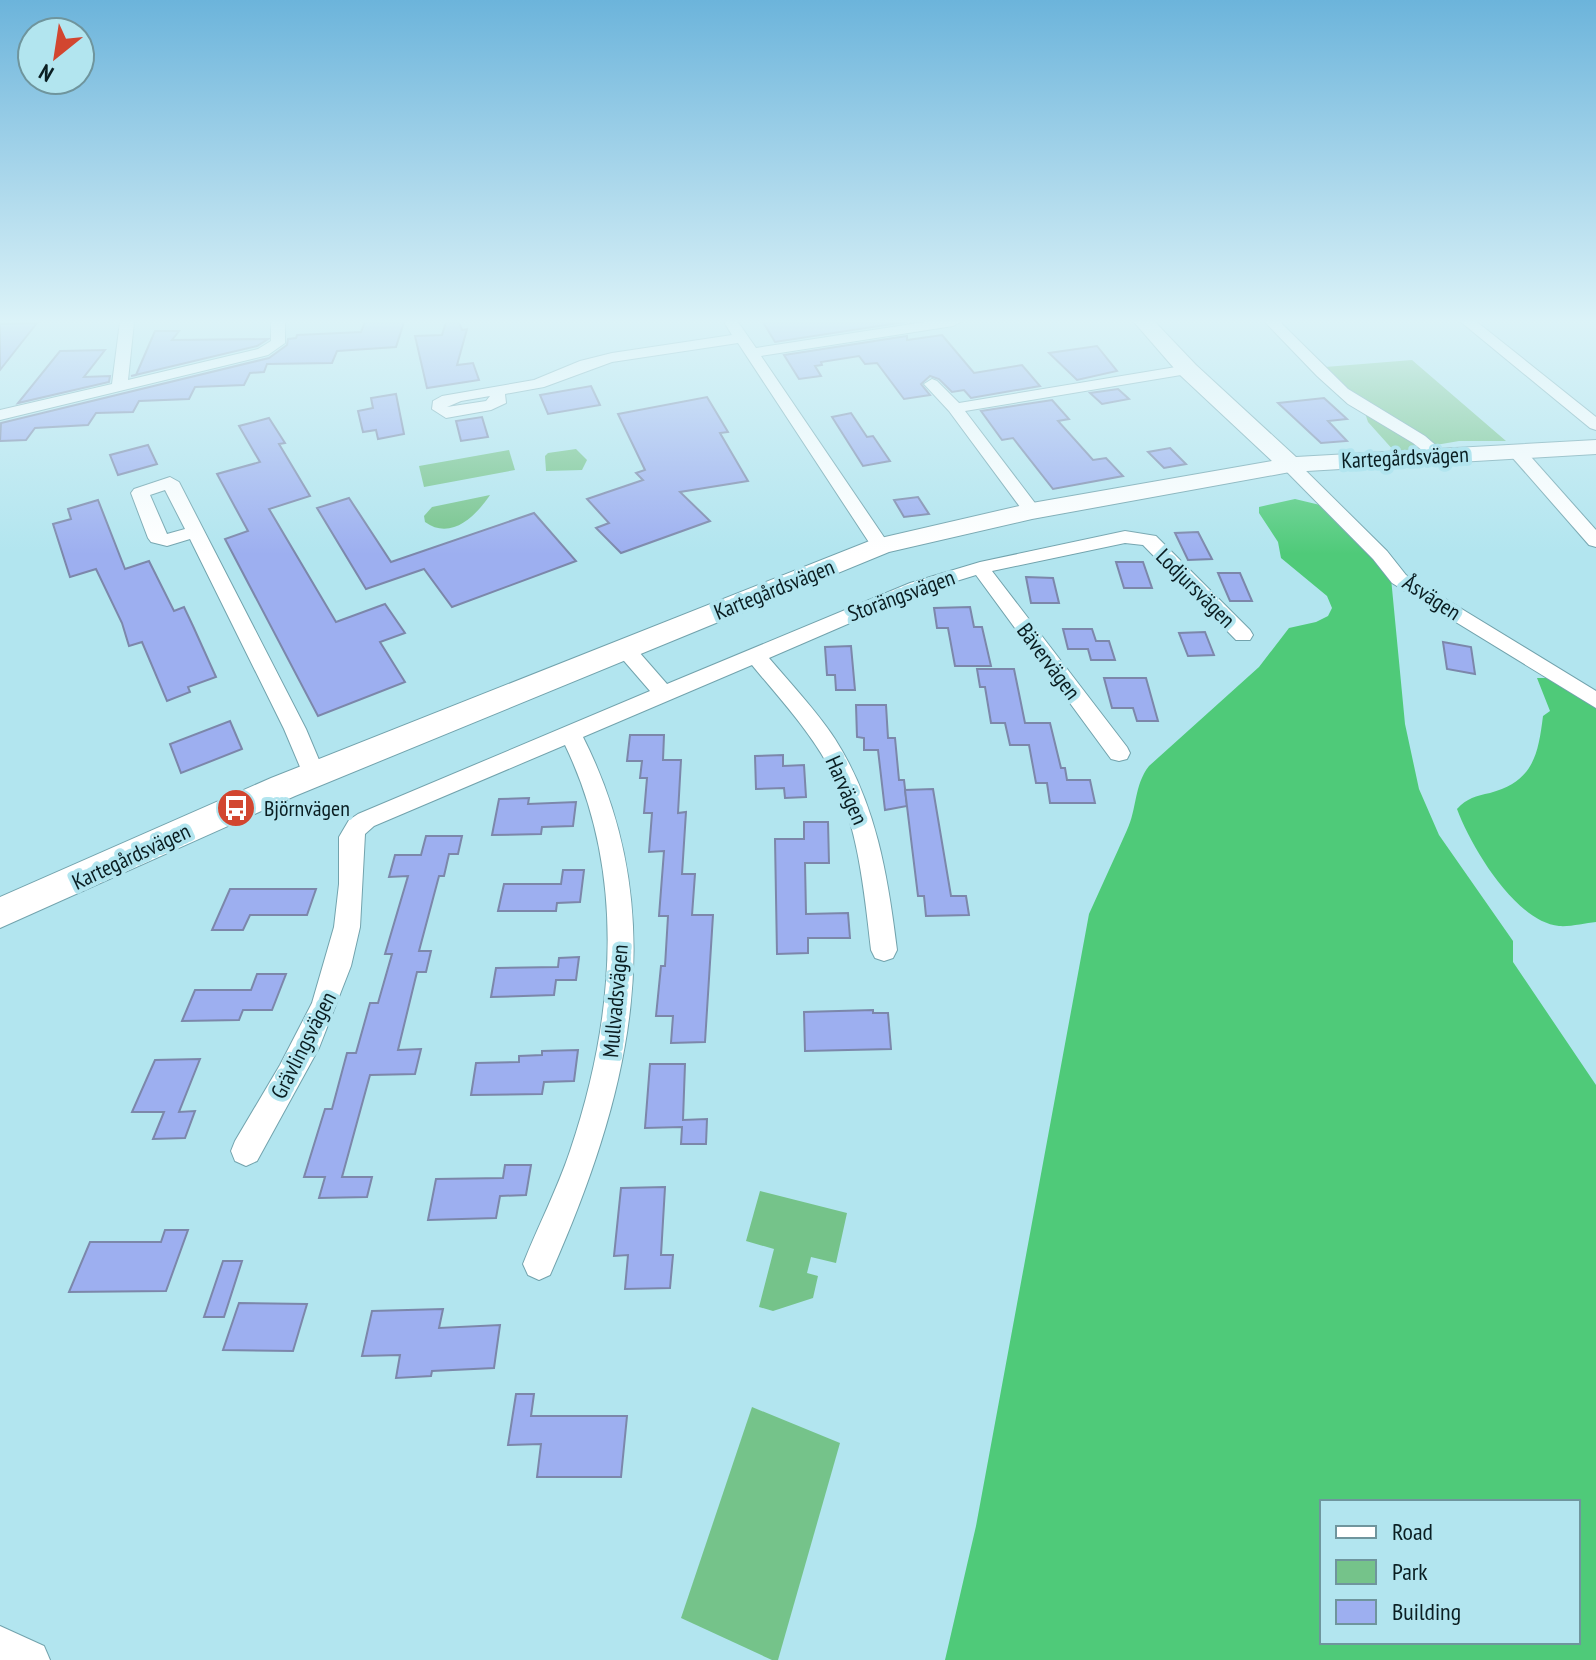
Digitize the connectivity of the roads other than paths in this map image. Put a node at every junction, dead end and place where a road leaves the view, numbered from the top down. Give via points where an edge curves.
1 (66, 399) edge
2 (783, 399) edge
3 (947, 399) edge
4 (1007, 399) edge
5 (1220, 399) edge
6 (1352, 399) edge
7 (1564, 399) edge
8 (955, 408) junction
9 (0, 415) edge
10 (1596, 425) edge
11 (1596, 447) edge
12 (1517, 452) junction
13 (1439, 455) junction
14 (1290, 465) junction
15 (1032, 511) junction
16 (195, 532) dead end
17 (1149, 540) joint
18 (1596, 541) edge
19 (881, 546) junction
20 (980, 568) junction
21 (1243, 635) dead end
22 (625, 649) junction
23 (754, 654) junction
24 (663, 693) junction
25 (1596, 701) edge
26 (570, 733) junction
27 (1119, 753) dead end
28 (314, 774) junction
29 (351, 837) joint
30 (0, 913) edge
31 (884, 950) dead end
32 (246, 1151) dead end
33 (539, 1264) dead end
34 (0, 1646) edge
35 (30, 1660) edge

1 - 9 street
2 - 19 street
3 - 8 street
4 - 8 street
5 - 14 street
6 - 13 street
7 - 10 street
8 - 15 street
11 - 12 street, Kartegårdsvägen
12 - 13 street, Kartegårdsvägen
12 - 18 street
13 - 14 street, Kartegårdsvägen
14 - 15 street, Kartegårdsvägen
14 - 25 street, Åsvägen via 1399,579
15 - 19 street, Kartegårdsvägen
16 - 28 street
17 - 20 street, Storängsvägen via 1125,537
17 - 21 street, Lodjursvägen
19 - 22 street, Kartegårdsvägen
20 - 23 street, Storängsvägen via 904,591
20 - 27 street, Bävervägen
22 - 24 street
22 - 28 street, Kartegårdsvägen
23 - 24 street, Storängsvägen
23 - 31 street, Harvägen via 828,746 848,787 868,837
24 - 26 street, Storängsvägen
26 - 29 street, Storängsvägen via 366,820
26 - 33 street, Mullvadsvägen via 598,796 613,855 622,964 615,1033 596,1120 567,1206
28 - 30 street, Kartegårdsvägen
29 - 32 street, Grävlingsvägen via 351,912 330,997
34 - 35 street

